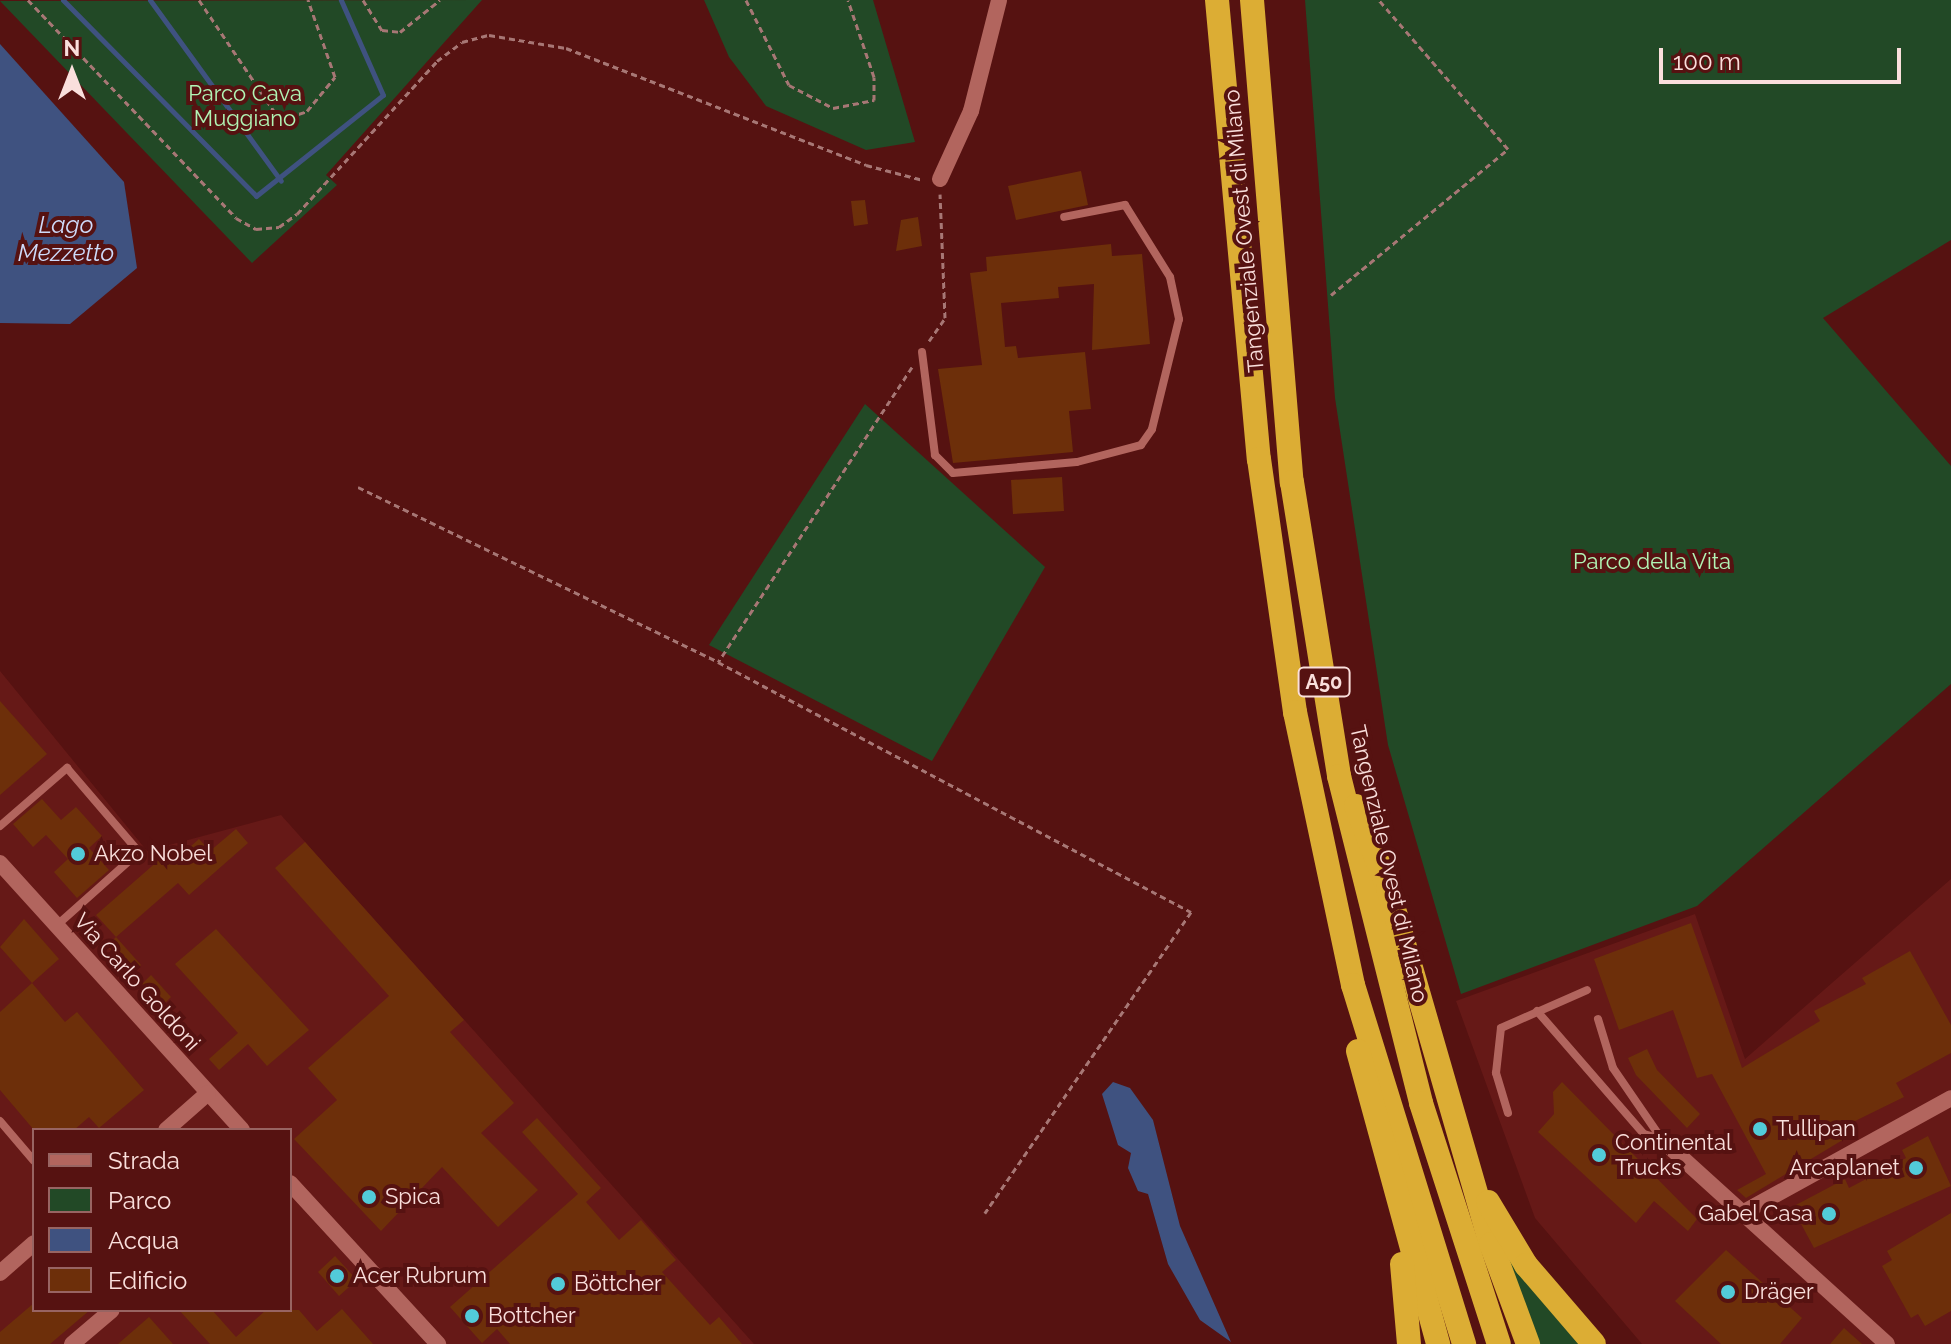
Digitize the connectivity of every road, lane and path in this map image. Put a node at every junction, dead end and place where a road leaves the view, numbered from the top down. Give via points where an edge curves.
1 (28, 0) edge
2 (199, 0) edge
3 (308, 0) edge
4 (363, 0) edge
5 (440, 0) edge
6 (746, 0) edge
7 (848, 0) edge
8 (999, 0) edge
9 (1217, 0) edge
10 (1252, 0) edge
11 (1379, 0) edge
12 (940, 179) junction
13 (1064, 217) dead end
14 (1331, 295) dead end
15 (922, 352) junction
16 (358, 487) dead end
17 (718, 662) junction
18 (1339, 776) junction
19 (0, 826) edge
20 (0, 863) edge
21 (57, 926) junction
22 (1353, 985) junction
23 (1587, 990) dead end
24 (1537, 1011) junction
25 (1598, 1019) dead end
26 (1439, 1081) junction
27 (208, 1093) junction
28 (1951, 1098) edge
29 (1508, 1113) dead end
30 (0, 1121) edge
31 (168, 1128) edge
32 (240, 1128) edge
33 (1661, 1139) junction
34 (32, 1159) edge
35 (292, 1185) edge
36 (1397, 1210) junction
37 (1744, 1212) junction
38 (985, 1213) dead end
39 (32, 1245) edge
40 (0, 1273) edge
41 (110, 1312) edge
42 (88, 1330) junction
43 (72, 1344) edge
44 (99, 1344) edge
45 (438, 1344) edge
46 (1409, 1344) edge
47 (1438, 1344) edge
48 (1464, 1344) edge
49 (1499, 1344) edge
50 (1528, 1344) edge
51 (1594, 1344) edge
52 (1887, 1344) edge

1 - 12 path via 236,218 256,229 279,227 331,181 437,61 489,35 566,48 866,165
2 - 3 path via 280,120 307,111 335,77
4 - 5 path via 382,30 400,32
6 - 7 path via 789,85 833,108 874,100 874,77
8 - 12 street via 971,111
9 - 22 highway, Tangenziale Ovest di Milano / A50 via 1275,591
10 - 18 highway, Tangenziale Ovest di Milano / A50 via 1292,482
11 - 14 path via 1508,149
12 - 15 path via 945,318
13 - 15 lane via 1125,205 1170,277 1179,319 1152,429 1141,445 1077,462 953,473 935,455
15 - 17 path
16 - 17 path
17 - 38 path via 1191,912
18 - 26 highway via 1388,888
18 - 49 highway, Tangenziale Ovest di Milano / A50 via 1421,1103
19 - 21 lane via 67,768 139,852
20 - 21 street, Via Carlo Goldoni
21 - 27 street, Via Carlo Goldoni
22 - 36 highway via 1364,1088
22 - 48 highway, Tangenziale Ovest di Milano / A50
23 - 24 lane
24 - 29 lane via 1508,1023 1496,1037 1496,1073
24 - 33 lane via 1644,1134
25 - 33 lane via 1613,1068
26 - 50 highway
26 - 51 highway via 1492,1212 1526,1265
27 - 31 street
27 - 32 street, Via Carlo Goldoni
28 - 37 street
30 - 34 lane
33 - 37 street
35 - 45 street
36 - 46 highway
36 - 47 highway
37 - 52 street
39 - 40 street
41 - 42 street
42 - 43 street
42 - 44 street

